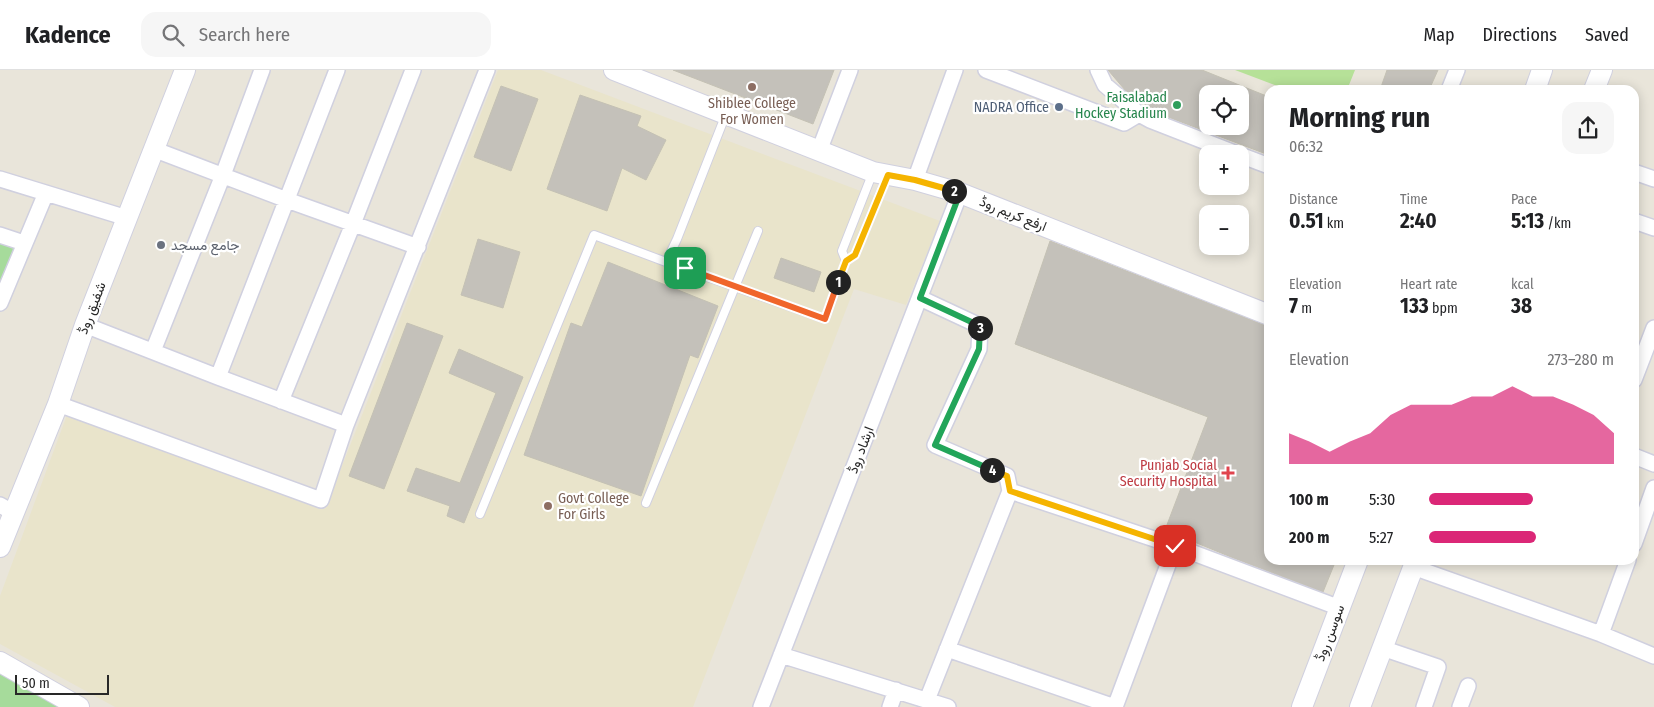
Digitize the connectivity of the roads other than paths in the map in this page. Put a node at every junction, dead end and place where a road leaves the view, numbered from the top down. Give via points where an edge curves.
1 (185, 70) edge
2 (262, 70) edge
3 (338, 70) edge
4 (413, 70) edge
5 (487, 70) edge
6 (614, 70) edge
7 (850, 70) edge
8 (955, 70) edge
9 (986, 70) edge
10 (1098, 70) edge
11 (1456, 70) edge
12 (1542, 70) edge
13 (1602, 70) edge
14 (1451, 85) edge
15 (1537, 85) edge
16 (1596, 85) edge
17 (726, 114) junction
18 (1139, 114) junction
19 (1215, 145) edge
20 (153, 149) junction
21 (819, 151) junction
22 (1249, 158) edge
23 (1264, 164) edge
24 (880, 173) junction
25 (1639, 174) edge
26 (223, 176) junction
27 (0, 179) edge
28 (1654, 179) edge
29 (915, 180) junction
30 (46, 193) junction
31 (960, 193) junction
32 (287, 200) junction
33 (127, 218) junction
34 (1639, 223) edge
35 (353, 224) junction
36 (1654, 228) edge
37 (758, 230) dead end
38 (0, 235) edge
39 (24, 243) junction
40 (418, 247) junction
41 (846, 261) junction
42 (666, 262) junction
43 (735, 286) junction
44 (920, 298) junction
45 (0, 303) edge
46 (1264, 313) edge
47 (85, 324) junction
48 (1654, 328) edge
49 (153, 351) junction
50 (1639, 367) edge
51 (218, 378) junction
52 (281, 401) junction
53 (58, 404) junction
54 (346, 425) junction
55 (1639, 458) edge
56 (1654, 464) edge
57 (1654, 488) edge
58 (1010, 491) junction
59 (646, 503) dead end
60 (7, 509) edge
61 (480, 514) dead end
62 (1639, 530) edge
63 (1175, 546) junction
64 (0, 547) edge
65 (1356, 565) edge
66 (1414, 565) edge
67 (1420, 565) edge
68 (1626, 565) edge
69 (1340, 608) junction
70 (1601, 634) junction
71 (1382, 648) junction
72 (947, 649) junction
73 (781, 655) junction
74 (1654, 656) edge
75 (0, 662) edge
76 (1468, 686) dead end
77 (896, 690) junction
78 (927, 700) junction
79 (79, 707) edge
80 (761, 707) edge
81 (890, 707) edge
82 (948, 707) edge
83 (1115, 707) edge
84 (1302, 707) edge
85 (1360, 707) edge
86 (1424, 707) edge
87 (1460, 707) edge

1 - 20 street, شفیق روڈ
2 - 26 street
3 - 32 street
4 - 35 street
5 - 40 street
6 - 17 street, ارفع کریم روڈ
7 - 21 street
8 - 29 street
9 - 18 street via 1124,123
10 - 18 street via 1105,85
11 - 14 street
12 - 15 street
13 - 16 street
17 - 21 street, ارفع کریم روڈ
17 - 42 lane
18 - 19 street
20 - 26 street
20 - 33 street, شفیق روڈ
21 - 24 street, ارفع کریم روڈ
22 - 23 street
24 - 29 street, ارفع کریم روڈ
24 - 41 lane via 855,255
24 - 41 lane via 842,251
25 - 28 street
26 - 32 street
26 - 49 street
27 - 30 street
29 - 31 street, ارفع کریم روڈ
30 - 33 street
30 - 39 street
31 - 44 street, ارشاد روڈ
31 - 46 street, ارفع کریم روڈ
32 - 35 street
32 - 51 street
33 - 47 street, شفیق روڈ
34 - 36 street
35 - 40 street
35 - 52 street
37 - 43 lane
38 - 39 street
39 - 45 street
40 - 54 street
41 - 43 lane via 825,319
42 - 43 lane
42 - 61 lane via 594,236
43 - 59 lane
44 - 58 street via 980,326 979,349 935,445 1007,476
44 - 73 street, ارشاد روڈ
47 - 49 street
47 - 53 street, شفیق روڈ
48 - 50 street
49 - 51 street
51 - 52 street
52 - 54 street
53 - 54 street via 321,500
53 - 60 street, شفیق روڈ
55 - 56 street
57 - 62 street
58 - 63 street
58 - 72 street
60 - 64 street, شفیق روڈ
63 - 69 street
63 - 83 street
65 - 69 street, سوسن روڈ
66 - 71 street
67 - 70 street
68 - 70 street
69 - 84 street, سوسن روڈ
70 - 74 street
71 - 85 street
71 - 86 street via 1438,667
72 - 78 street
72 - 83 street
73 - 77 street
73 - 80 street, ارشاد روڈ
75 - 79 street
76 - 87 street
77 - 78 street
77 - 81 street
78 - 82 street

